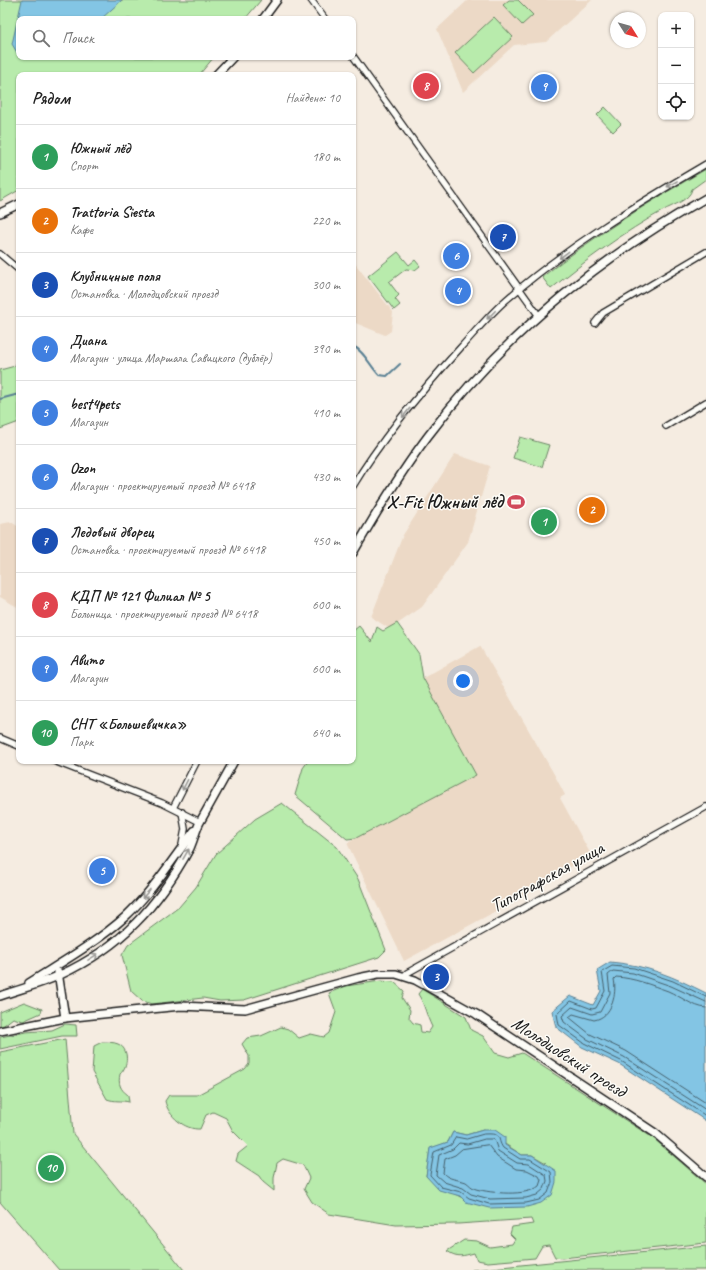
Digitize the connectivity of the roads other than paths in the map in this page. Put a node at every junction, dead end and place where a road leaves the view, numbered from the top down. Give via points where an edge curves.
1 (277, 0) edge
2 (311, 0) edge
3 (265, 16) edge
4 (323, 16) edge
5 (230, 60) edge
6 (356, 60) edge
7 (219, 72) edge
8 (706, 164) edge
9 (706, 198) edge
10 (16, 205) edge
11 (0, 213) edge
12 (706, 252) edge
13 (0, 254) edge
14 (16, 267) edge
15 (520, 288) junction
16 (539, 316) junction
17 (595, 323) dead end
18 (706, 402) edge
19 (666, 426) dead end
20 (356, 481) edge
21 (356, 548) edge
22 (0, 738) edge
23 (16, 745) edge
24 (62, 764) edge
25 (195, 764) edge
26 (232, 764) edge
27 (706, 807) edge
28 (172, 808) junction
29 (182, 812) junction
30 (200, 823) junction
31 (181, 848) junction
32 (57, 965) junction
33 (59, 976) junction
34 (404, 976) junction
35 (20, 988) junction
36 (0, 996) edge
37 (65, 1018) junction
38 (0, 1031) edge
39 (706, 1177) edge

1 - 3 street
2 - 4 street
5 - 7 street
6 - 15 street
8 -> 15 street via 597,230
9 - 16 street via 622,250
10 - 11 street
12 - 17 street via 603,313
13 - 14 street
15 - 16 street
15 -> 20 street via 486,320 424,389 368,461
16 - 21 street via 479,375 428,435
18 - 19 street
22 - 23 street
24 - 28 street
25 -> 28 street
26 - 30 street
27 - 34 street, Типографская улица
28 - 29 street
29 - 30 street
29 - 31 street via 185,829
30 - 31 street
33 -> 30 street via 116,942 144,915 177,870 191,846
31 -> 32 street via 161,878 126,916 88,946
32 - 33 street
32 - 35 street
33 - 35 street
33 - 37 street
34 - 37 street, Молодцовский проезд via 378,974 245,1009 181,1006
34 - 39 street, Молодцовский проезд via 476,1014 655,1133
35 - 36 street
37 - 38 street, Молодцовский проезд

